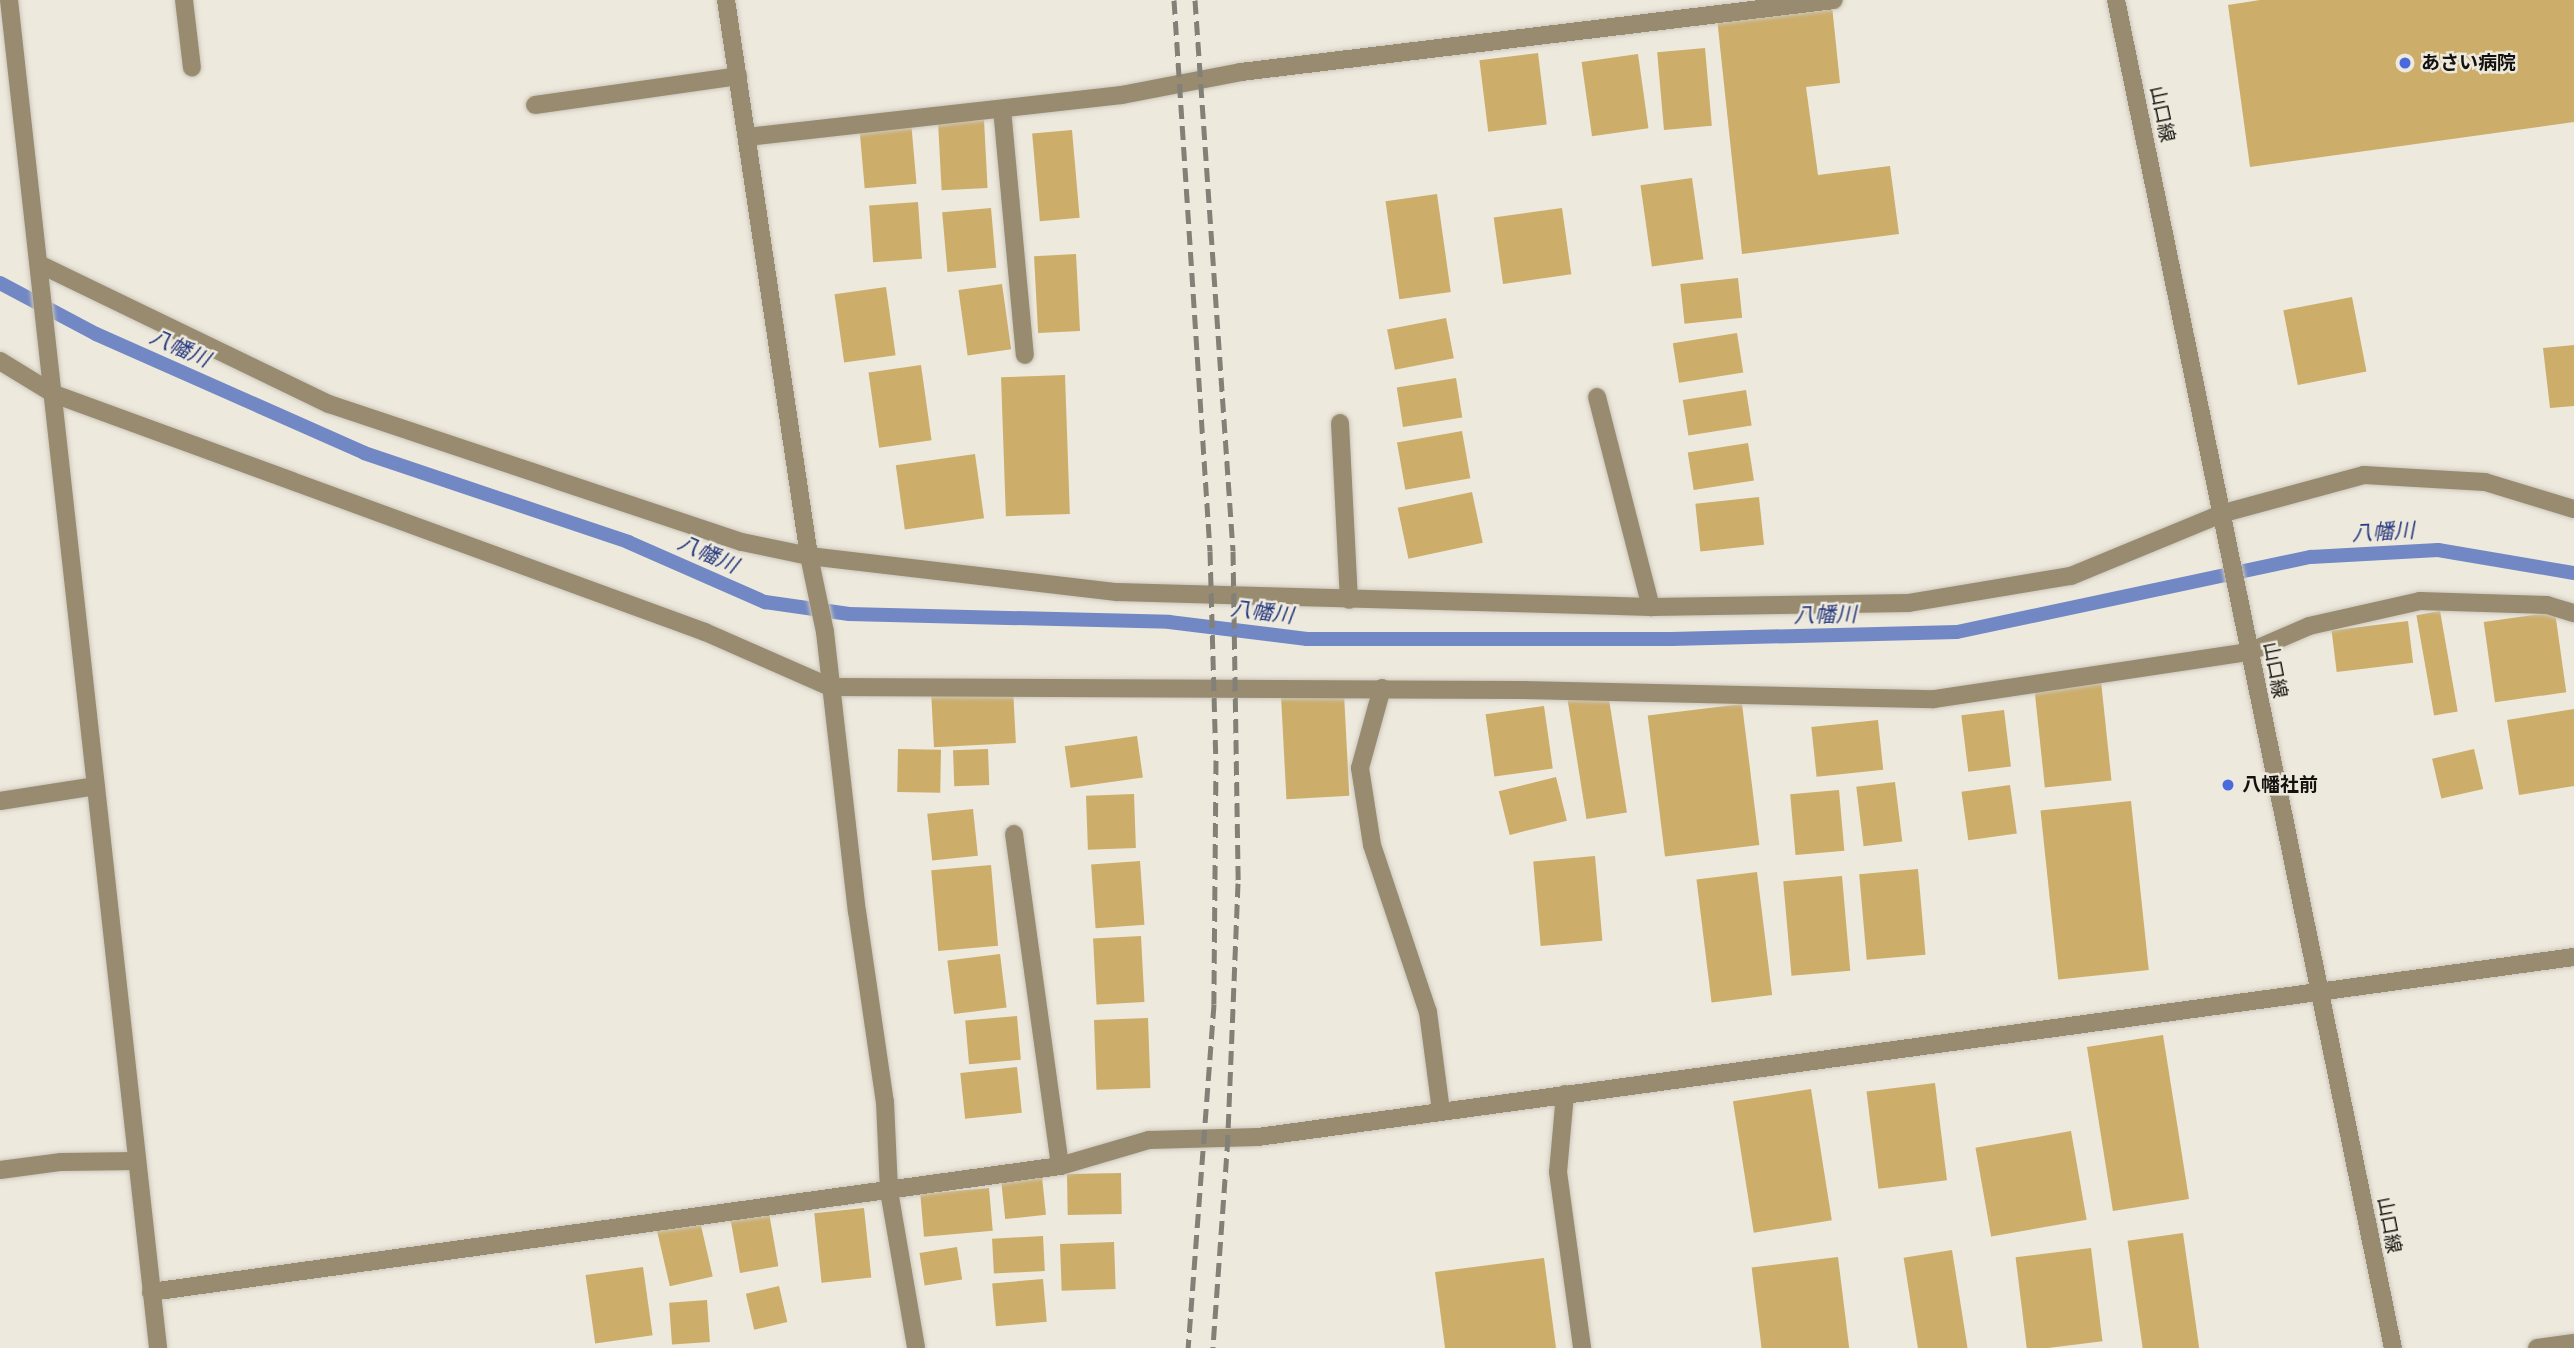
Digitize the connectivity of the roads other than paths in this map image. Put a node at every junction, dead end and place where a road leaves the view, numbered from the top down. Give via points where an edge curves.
1 (9, 0) edge
2 (184, 0) edge
3 (726, 0) edge
4 (1834, 0) edge
5 (2116, 0) edge
6 (192, 68) dead end
7 (738, 76) junction
8 (535, 105) dead end
9 (1002, 109) junction
10 (747, 137) junction
11 (39, 264) junction
12 (1025, 355) dead end
13 (0, 361) edge
14 (54, 394) junction
15 (1597, 397) dead end
16 (1340, 423) dead end
17 (2574, 509) edge
18 (2224, 513) junction
19 (809, 556) junction
20 (1349, 600) junction
21 (1651, 607) junction
22 (2574, 613) edge
23 (2249, 652) junction
24 (830, 687) junction
25 (1382, 688) junction
26 (96, 786) junction
27 (0, 800) edge
28 (1014, 834) dead end
29 (2574, 957) edge
30 (2321, 990) junction
31 (1565, 1094) junction
32 (1441, 1111) junction
33 (137, 1161) junction
34 (1060, 1166) junction
35 (0, 1170) edge
36 (889, 1191) junction
37 (151, 1292) junction
38 (2574, 1343) edge
39 (158, 1348) edge
40 (916, 1348) edge
41 (1582, 1348) edge
42 (2393, 1348) edge
43 (2537, 1348) edge

1 - 11 street
2 - 6 street
3 - 7 street
4 - 9 street via 1241,72 1122,95
5 - 18 street, 山口線
7 - 8 street
7 - 10 street
9 - 10 street
9 - 12 street
10 - 19 street
11 - 14 street
11 - 19 street via 329,404 742,542
13 - 14 street
14 - 24 street via 705,632
14 - 26 street
15 - 21 street
16 - 20 street
17 - 18 street via 2485,482 2364,475
18 - 21 street via 2071,576 1909,603
18 - 23 street, 山口線
19 - 20 street via 1118,592
19 - 24 street via 825,632
20 - 21 street
22 - 23 street via 2547,605 2420,601 2309,626
23 - 25 street via 1934,699
23 - 30 street, 山口線
24 - 25 street
24 - 36 street via 885,1102
25 - 32 street via 1360,768 1372,845 1429,1012
26 - 27 street
26 - 33 street
28 - 34 street
29 - 30 street
30 - 31 street
30 - 42 street, 山口線
31 - 32 street
31 - 41 street via 1558,1172
32 - 34 street via 1258,1137 1149,1140
33 - 35 street via 61,1162
33 - 37 street
34 - 36 street
36 - 37 street
36 - 40 street
37 - 39 street
38 - 43 street

